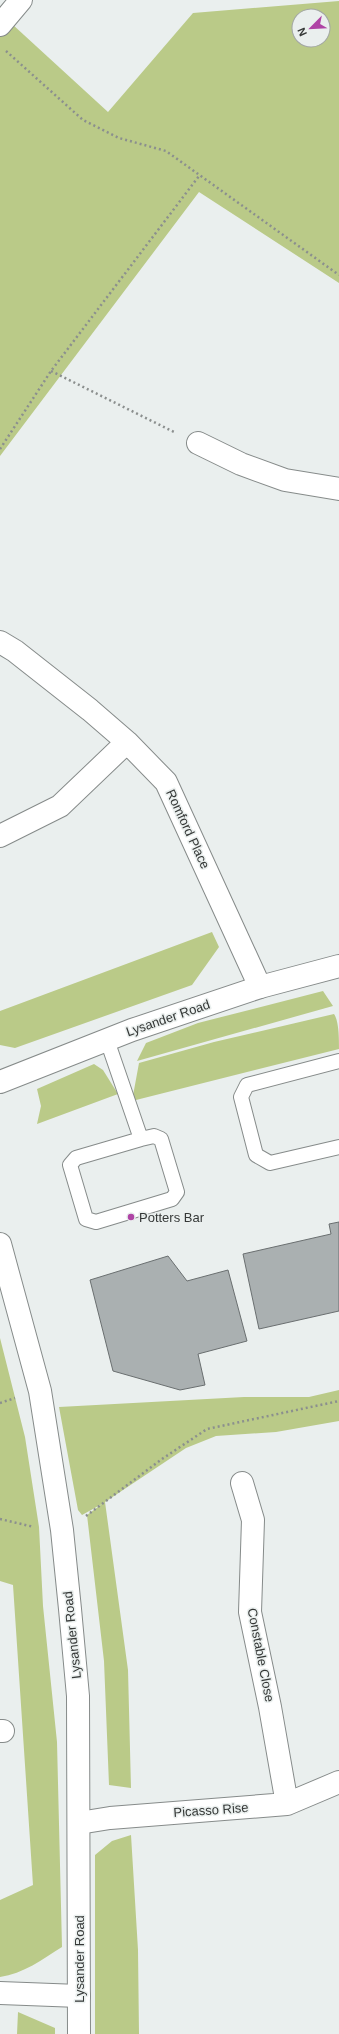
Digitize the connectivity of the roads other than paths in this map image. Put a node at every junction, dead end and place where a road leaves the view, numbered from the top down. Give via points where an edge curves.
1 (21, 0) edge
2 (0, 24) edge
3 (198, 443) road end
4 (339, 489) edge
5 (0, 642) edge
6 (127, 742) junction
7 (0, 836) edge
8 (338, 968) edge
9 (260, 987) junction
10 (107, 1040) junction
11 (339, 1061) edge
12 (0, 1082) edge
13 (140, 1139) junction
14 (339, 1147) edge
15 (0, 1244) edge
16 (242, 1483) dead end
17 (339, 1782) edge
18 (288, 1804) junction
19 (79, 1823) junction
20 (0, 1993) edge
21 (79, 1996) junction
22 (79, 2034) edge

1 - 2 street
3 - 4 street via 241,464 285,480
5 - 6 street, Romford Place via 15,651
6 - 7 street via 60,806
6 - 9 street, Romford Place via 166,782
8 - 9 street, Lysander Road
9 - 10 street, Lysander Road
10 - 12 street, Lysander Road
10 - 13 lane
11 - 14 lane via 247,1085 241,1097 256,1155 270,1163
13 - 13 lane via 76,1158 70,1165 86,1219 96,1222 172,1199 178,1192 161,1139 154,1136
15 - 19 street, Lysander Road via 40,1391 62,1530 78,1696
16 - 18 street, Constable Close via 253,1520 250,1612
17 - 18 street, Picasso Rise
18 - 19 street, Picasso Rise via 110,1818
19 - 21 street, Lysander Road
20 - 21 street
21 - 22 street, Lysander Road

